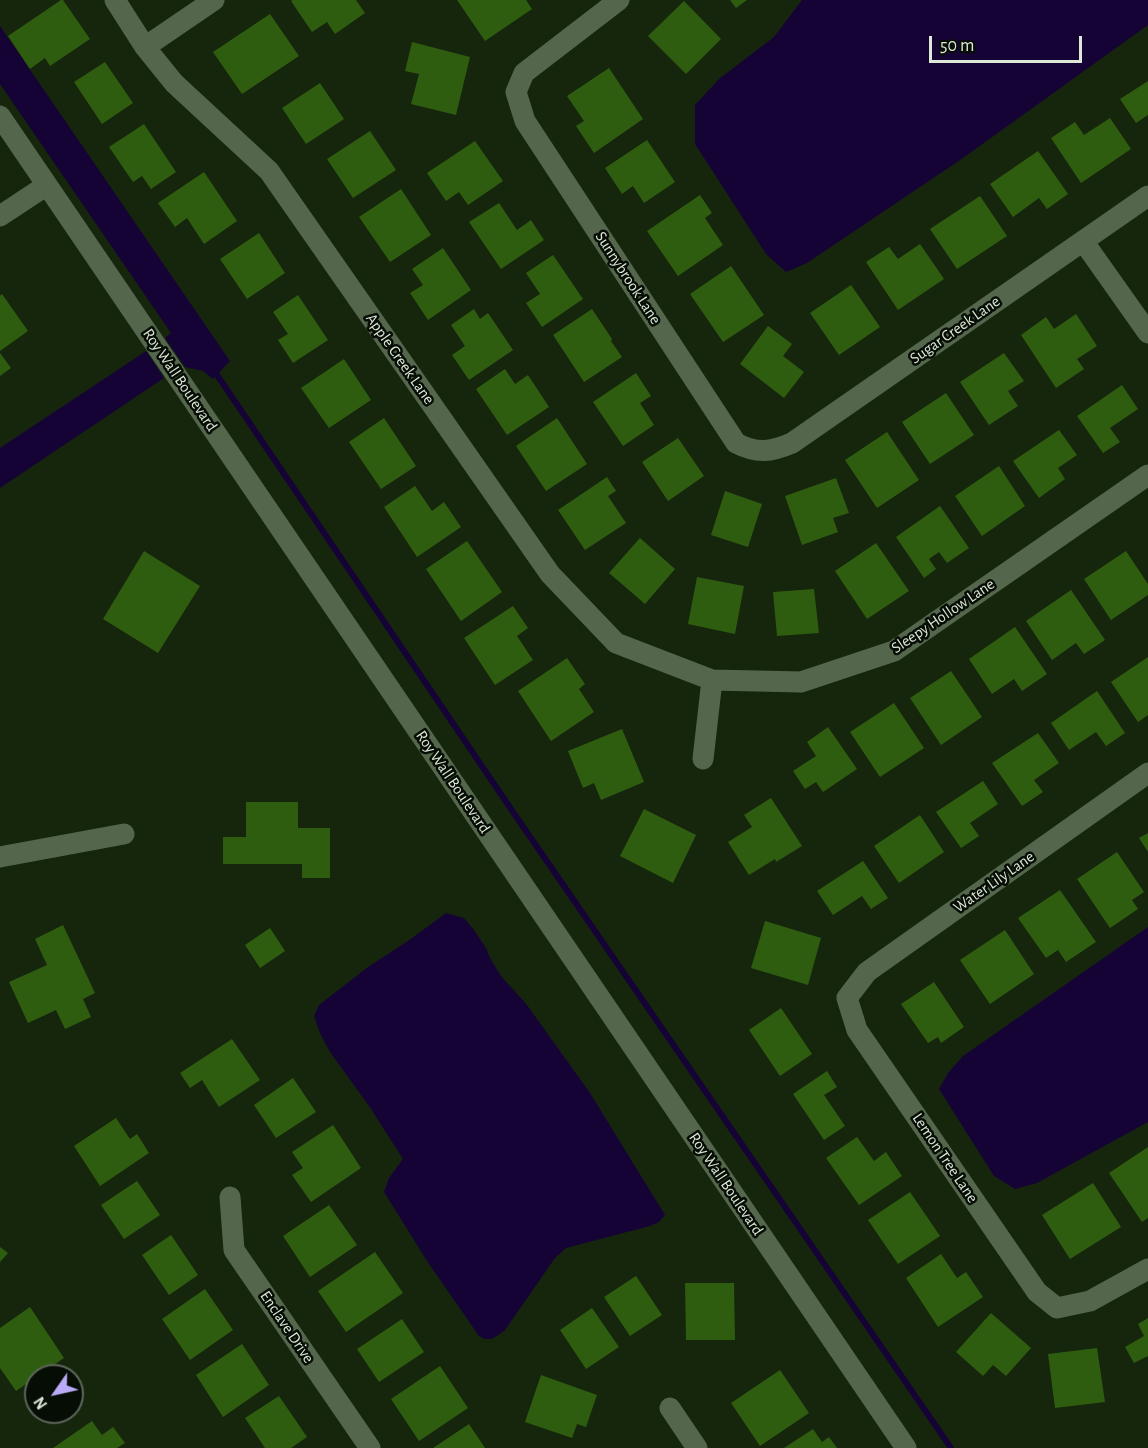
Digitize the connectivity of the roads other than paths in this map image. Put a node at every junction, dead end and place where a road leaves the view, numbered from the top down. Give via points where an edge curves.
1 (115, 0) edge
2 (214, 0) edge
3 (620, 0) edge
4 (146, 47) junction
5 (0, 116) edge
6 (47, 185) junction
7 (1148, 196) edge
8 (0, 216) edge
9 (1083, 241) junction
10 (1148, 333) edge
11 (756, 450) joint
12 (1148, 475) edge
13 (712, 680) junction
14 (704, 759) dead end
15 (1148, 773) edge
16 (124, 834) dead end
17 (0, 857) edge
18 (848, 998) joint
19 (230, 1197) dead end
20 (1148, 1269) edge
21 (670, 1408) dead end
22 (370, 1448) edge
23 (697, 1448) edge
24 (906, 1448) edge

1 - 4 street, Apple Creek Lane
2 - 4 street
3 - 11 street, Sunnybrook Lane via 524,73 516,92 525,121 736,443
4 - 13 street, Apple Creek Lane via 174,83 268,171 550,574 616,643
5 - 6 street, Roy Wall Boulevard
6 - 8 street
6 - 24 street, Roy Wall Boulevard
7 - 9 street, Sugar Creek Lane
9 - 10 street
9 - 11 street, Sugar Creek Lane via 792,443 776,450
12 - 13 street, Sleepy Hollow Lane via 894,651 801,682
13 - 14 street
15 - 18 street, Water Lily Lane via 867,972
16 - 17 street
18 - 20 street, Lemon Tree Lane via 857,1030 1037,1292 1058,1308 1090,1301
19 - 22 street, Enclave Drive via 234,1250
21 - 23 street

